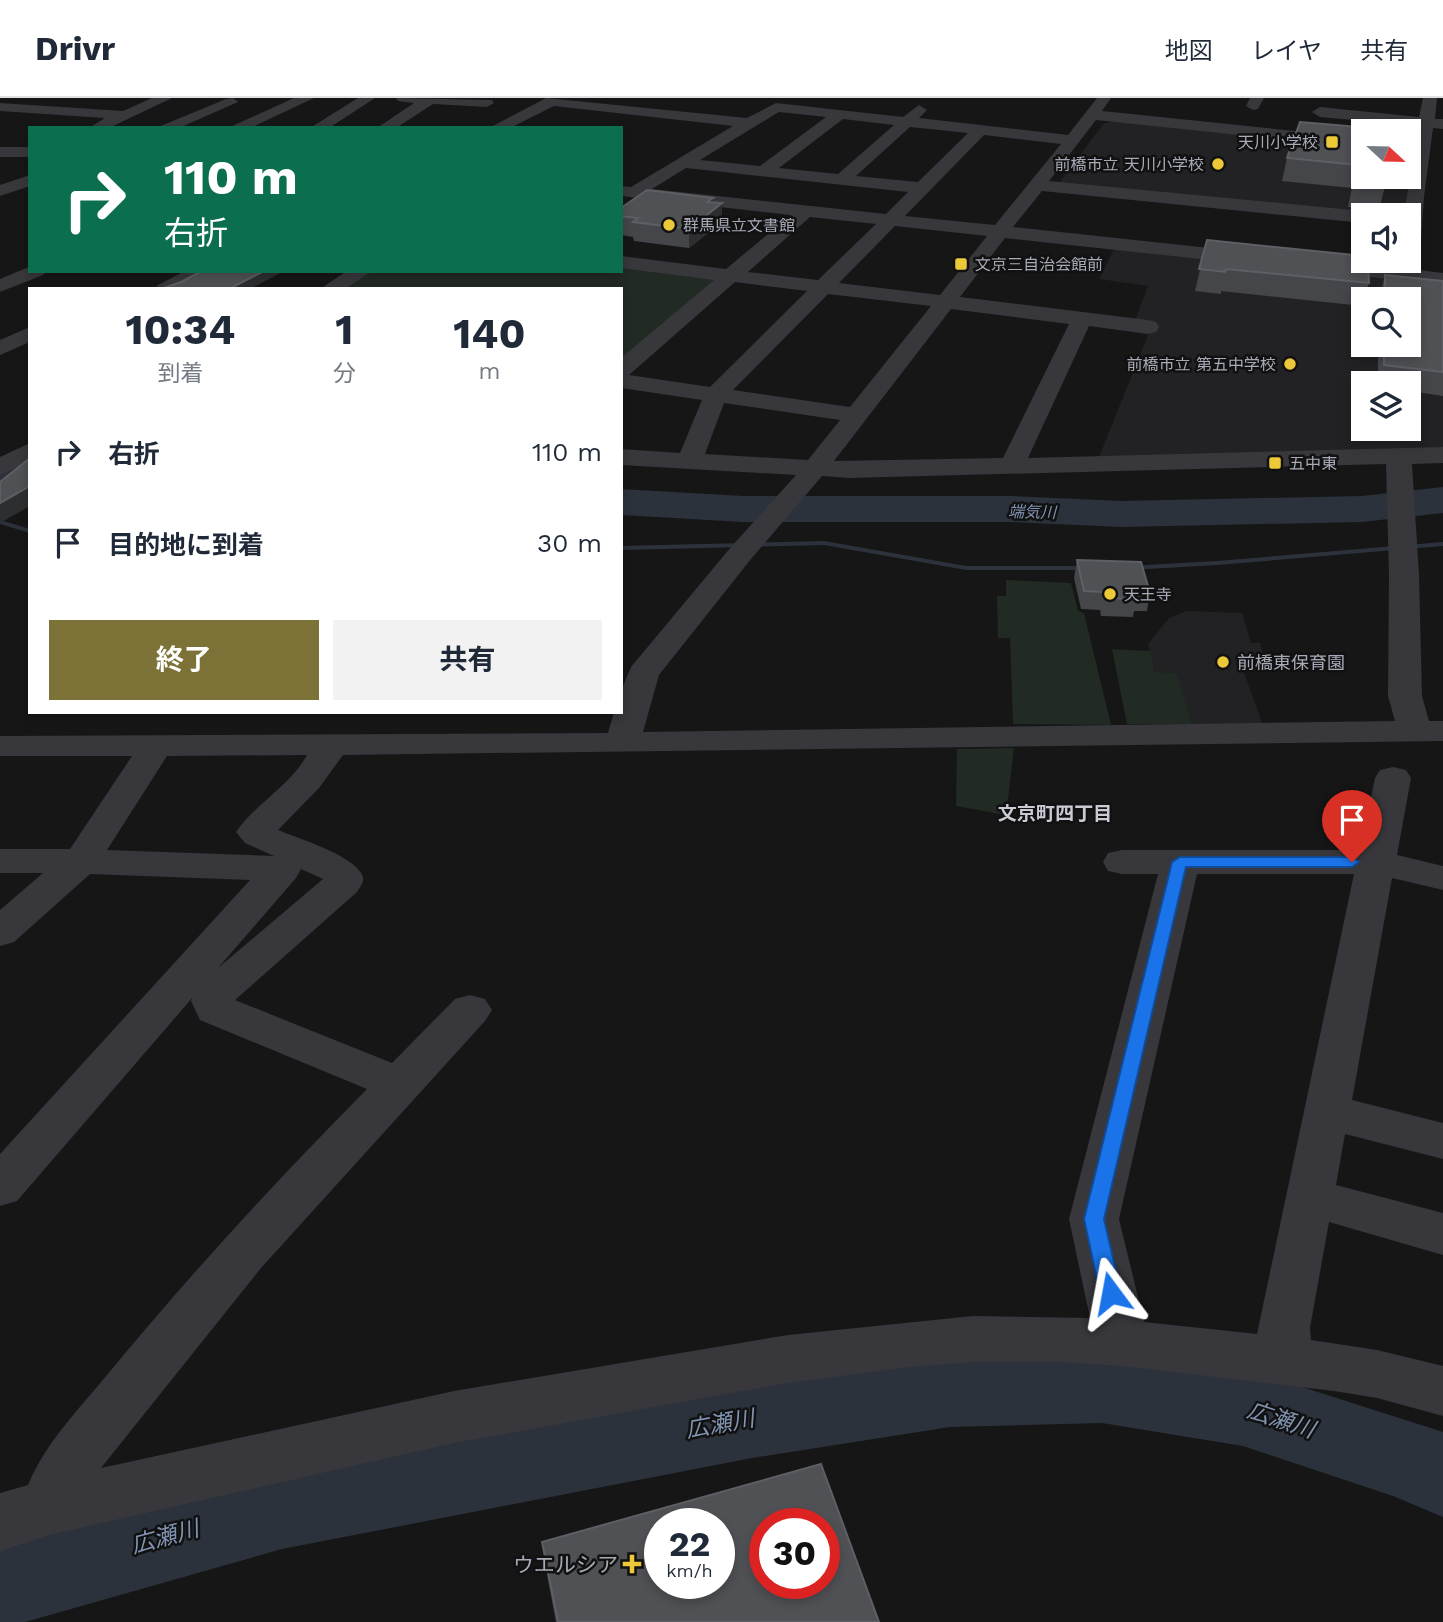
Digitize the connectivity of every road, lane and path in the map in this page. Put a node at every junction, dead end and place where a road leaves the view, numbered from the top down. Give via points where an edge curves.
1 (93, 98) edge
2 (165, 98) edge
3 (307, 98) edge
4 (368, 98) edge
5 (403, 98) edge
6 (683, 98) edge
7 (934, 98) edge
8 (1430, 98) edge
9 (116, 99) edge
10 (1443, 99) edge
11 (474, 100) edge
12 (554, 100) edge
13 (428, 101) junction
14 (231, 102) dead end
15 (1250, 103) edge
16 (1333, 106) edge
17 (0, 107) edge
18 (1272, 108) dead end
19 (1091, 109) edge
20 (1306, 111) dead end
21 (657, 113) junction
22 (840, 114) junction
23 (122, 115) junction
24 (463, 118) dead end
25 (905, 122) junction
26 (748, 123) junction
27 (1436, 124) edge
28 (99, 126) edge
29 (169, 126) edge
30 (241, 126) edge
31 (321, 126) edge
32 (387, 126) edge
33 (501, 126) edge
34 (633, 126) dead end
35 (980, 130) junction
36 (1072, 140) junction
37 (1421, 141) edge
38 (1351, 142) edge
39 (1421, 148) edge
40 (1443, 150) edge
41 (0, 152) edge
42 (28, 152) edge
43 (683, 163) junction
44 (1421, 165) edge
45 (764, 172) junction
46 (843, 180) junction
47 (28, 181) edge
48 (1036, 185) junction
49 (922, 188) junction
50 (0, 191) edge
51 (628, 191) edge
52 (1421, 204) edge
53 (806, 211) junction
54 (1351, 217) edge
55 (890, 219) junction
56 (1421, 223) edge
57 (1433, 224) dead end
58 (998, 232) junction
59 (623, 262) edge
60 (31, 273) edge
61 (198, 273) edge
62 (358, 273) edge
63 (1408, 273) edge
64 (732, 275) junction
65 (1408, 276) junction
66 (1443, 279) edge
67 (2, 285) edge
68 (169, 287) edge
69 (334, 287) edge
70 (824, 287) junction
71 (28, 289) edge
72 (946, 303) junction
73 (1082, 319) junction
74 (1148, 327) dead end
75 (28, 335) edge
76 (0, 348) edge
77 (623, 368) edge
78 (623, 381) edge
79 (716, 394) junction
80 (857, 415) junction
81 (24, 441) edge
82 (1443, 455) edge
83 (1394, 456) junction
84 (623, 457) edge
85 (689, 461) junction
86 (1017, 465) junction
87 (0, 467) edge
88 (814, 470) junction
89 (427, 714) edge
90 (1431, 732) edge
91 (622, 743) junction
92 (157, 744) junction
93 (330, 744) junction
94 (414, 744) junction
95 (0, 746) edge
96 (1393, 778) dead end
97 (0, 861) edge
98 (81, 861) junction
99 (1122, 862) dead end
100 (1180, 862) junction
101 (1376, 862) junction
102 (1443, 878) edge
103 (0, 932) edge
104 (470, 1010) dead end
105 (400, 1084) junction
106 (1326, 1111) junction
107 (1443, 1141) edge
108 (9, 1164) edge
109 (1309, 1197) junction
110 (1443, 1234) edge
111 (1122, 1343) junction
112 (1286, 1362) junction
113 (1443, 1391) edge
114 (24, 1514) edge

1 - 9 street
2 - 23 street
3 - 30 street
4 - 31 street
5 - 13 street
6 - 21 street
7 - 25 street
8 - 10 street
8 - 27 street
11 - 13 street
11 - 24 street via 487,104
12 - 21 street
12 - 33 street
13 - 32 street
14 - 29 street
15 - 18 street
16 - 20 street
16 - 27 street
17 - 23 street
19 - 36 street
19 - 38 street
21 - 26 street
21 - 34 street
22 - 25 street
22 - 26 street via 775,107
22 - 45 street
23 - 28 street
25 - 35 street
25 - 46 street
26 - 43 street
27 - 37 street
35 - 36 street
35 - 49 street
36 - 48 street
39 - 40 street
41 - 42 street
43 - 45 street
43 - 51 street
44 - 52 street via 1425,176
45 - 46 street
46 - 49 street
47 - 50 street
48 - 54 street
48 - 58 street
49 - 55 street
51 - 53 street
53 - 55 street
53 - 64 street
55 - 58 street
55 - 70 street
56 - 57 street
58 - 65 street
58 - 72 street
59 - 64 street
60 - 67 street
61 - 68 street
62 - 69 street
63 - 65 street
64 - 70 street
64 - 77 street
65 - 66 street
67 - 71 street
70 - 72 street
70 - 79 street
72 - 73 street
72 - 80 street
73 - 74 street
73 - 86 street via 1015,456
75 - 76 street
78 - 79 street
79 - 80 street
79 - 85 street
80 - 88 street
81 - 87 street
82 - 83 street
83 - 86 street
83 - 90 street via 1399,464 1405,696 1412,722
84 - 85 street
85 - 88 street
86 - 88 street
88 - 91 street via 643,674
89 - 94 street
90 - 91 street
91 - 94 street
92 - 93 street
92 - 95 street
92 - 98 street
93 - 94 street
93 - 105 street via 303,787 255,832 338,870 343,883 212,1001 215,1009
96 - 101 street
97 - 98 street
98 - 103 street
98 - 108 street via 282,869
99 - 100 street
100 - 101 street
100 - 111 street via 1094,1219
101 - 102 street
101 - 106 street
104 - 105 street
105 - 114 street via 162,1346 59,1479
106 - 107 street
106 - 109 street
109 - 110 street
109 - 112 street via 1283,1328
111 - 112 street
111 - 114 street via 974,1339 788,1359 454,1416
112 - 113 street via 1377,1374

